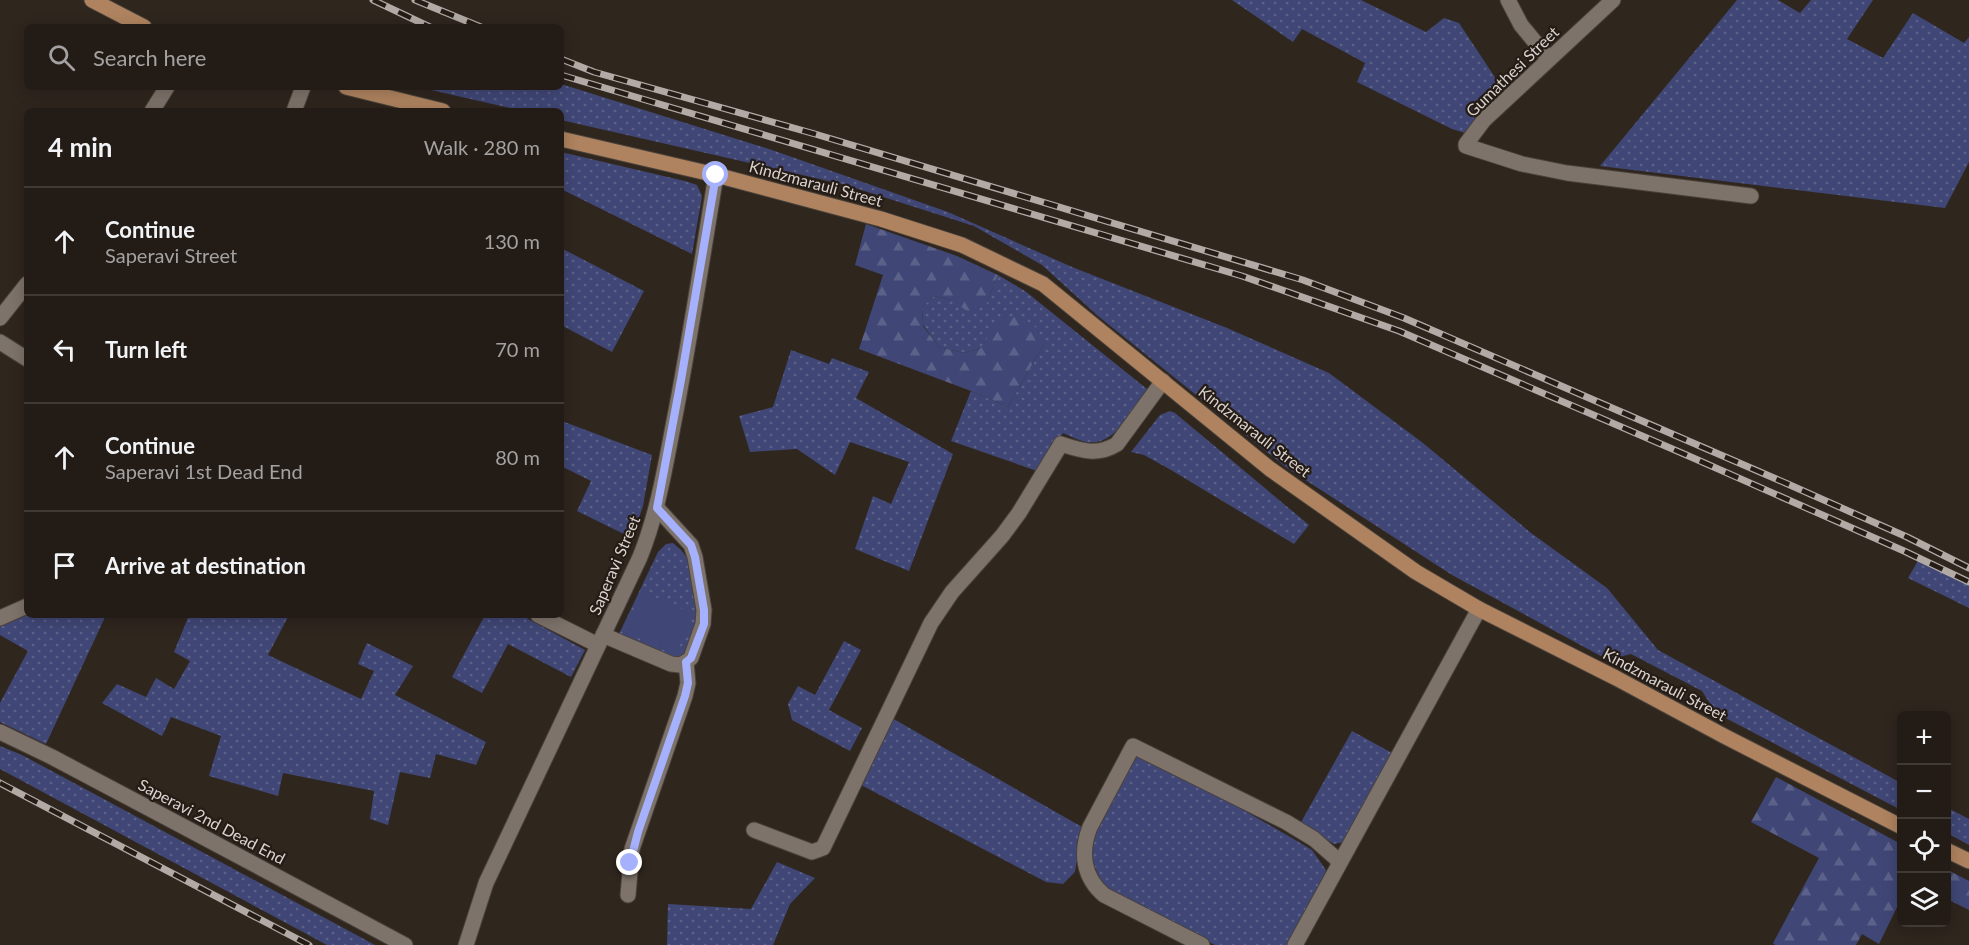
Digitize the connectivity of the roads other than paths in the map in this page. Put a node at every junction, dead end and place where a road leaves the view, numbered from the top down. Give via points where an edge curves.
1 (92, 0) edge
2 (1508, 0) edge
3 (1613, 0) edge
4 (138, 24) edge
5 (1549, 59) junction
6 (165, 90) edge
7 (302, 90) edge
8 (358, 90) edge
9 (154, 108) edge
10 (295, 108) edge
11 (431, 108) edge
12 (564, 140) edge
13 (716, 175) junction
14 (1751, 196) dead end
15 (24, 288) edge
16 (0, 318) edge
17 (0, 342) edge
18 (24, 356) edge
19 (1162, 381) junction
20 (657, 508) junction
21 (24, 607) edge
22 (1479, 609) junction
23 (0, 618) edge
24 (546, 618) edge
25 (601, 640) junction
26 (686, 662) junction
27 (0, 732) edge
28 (1897, 824) edge
29 (754, 830) dead end
30 (1951, 852) edge
31 (1969, 861) edge
32 (1340, 862) junction
33 (628, 895) dead end
34 (405, 945) edge
35 (465, 945) edge
36 (1202, 945) edge
37 (1295, 945) edge

1 - 4 main road
2 - 5 street via 1521,25
3 - 5 street, Gumathesi Street
5 - 14 street, Gumathesi Street via 1484,120 1466,146 1567,173
6 - 9 street
7 - 10 street
8 - 11 main road
12 - 13 main road, Kindzmarauli Street
13 - 19 main road, Kindzmarauli Street via 962,244 1043,284
13 - 20 street, Saperavi Street
15 - 16 street
17 - 18 street
19 - 22 main road, Kindzmarauli Street via 1270,469 1416,572
19 - 29 street via 1117,444 1109,449 1088,452 1061,444 1019,513 952,592 931,623 823,848 812,852
20 - 25 street, Saperavi Street via 640,557
20 - 26 street via 691,545 695,557 704,624
21 - 23 street
22 - 28 main road, Kindzmarauli Street
22 - 32 street
24 - 25 street
25 - 26 street via 671,664
25 - 35 street, Saperavi Street via 486,883
26 - 33 street via 685,696 632,849
27 - 34 street, Saperavi 2nd Dead End
30 - 31 main road
32 - 36 street via 1314,839 1286,822 1133,746 1085,840 1088,874 1104,895
32 - 37 street

